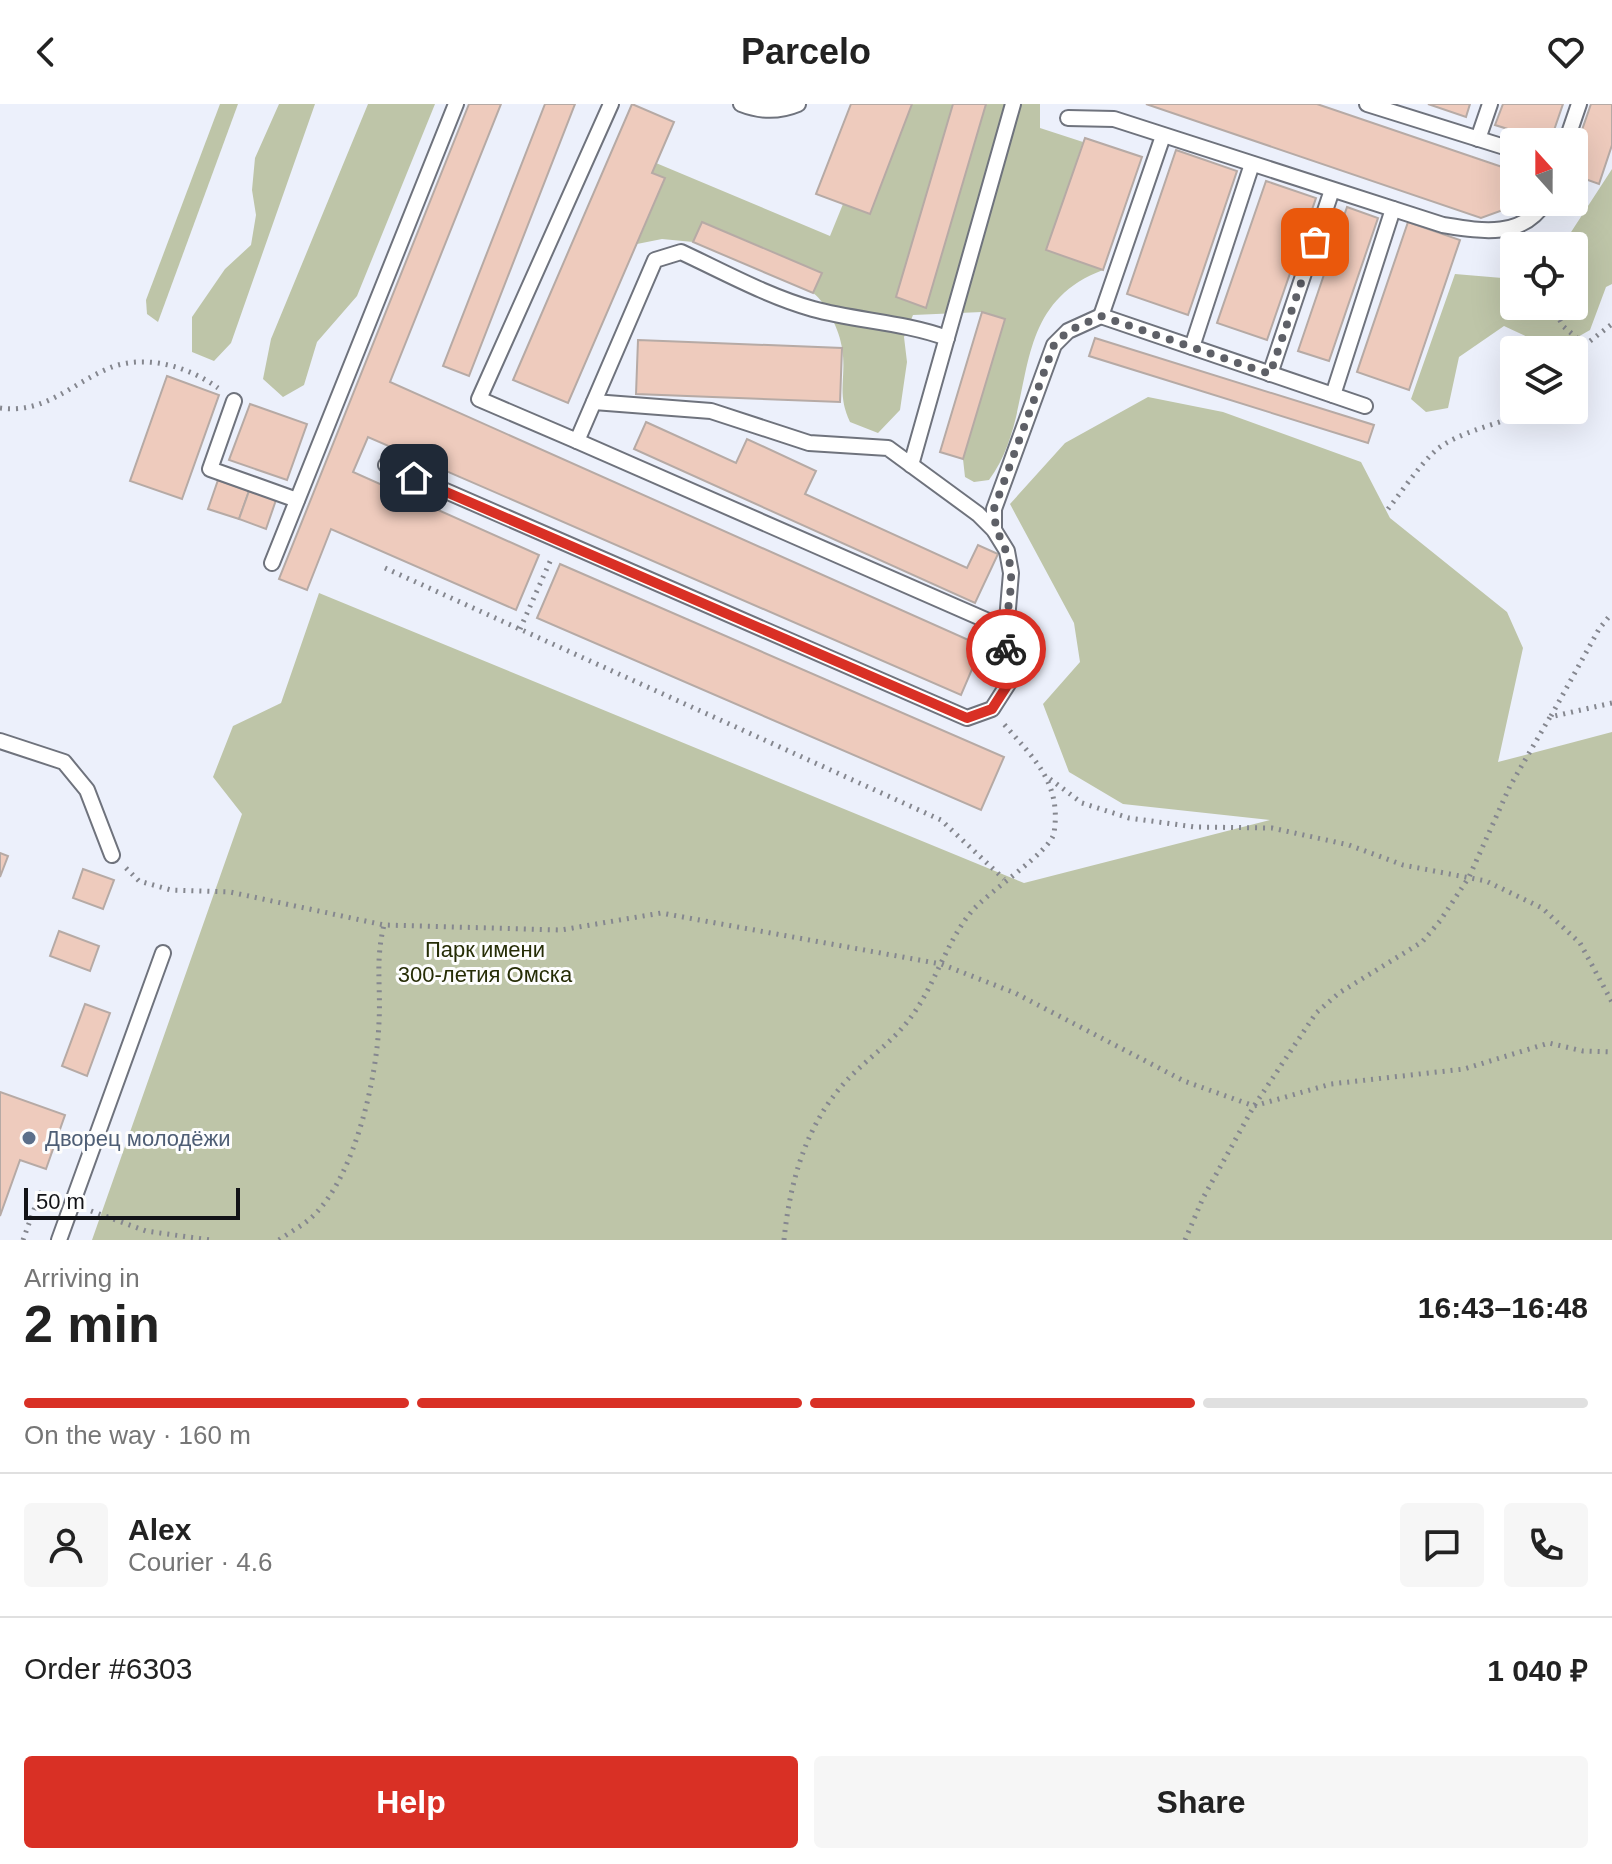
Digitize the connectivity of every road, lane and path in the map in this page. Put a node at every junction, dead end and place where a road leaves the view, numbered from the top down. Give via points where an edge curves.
1 (456, 104) edge
2 (611, 104) edge
3 (741, 104) edge
4 (798, 104) edge
5 (1013, 104) edge
6 (1367, 104) edge
7 (1490, 104) edge
8 (1579, 104) edge
9 (1388, 107) edge
10 (1068, 118) dead end
11 (1571, 128) edge
12 (1163, 136) junction
13 (1478, 139) junction
14 (1500, 146) edge
15 (1252, 164) junction
16 (1332, 190) junction
17 (1393, 209) junction
18 (1537, 216) edge
19 (1101, 316) junction
20 (1560, 320) edge
21 (1612, 324) edge
22 (1575, 336) edge
23 (947, 338) junction
24 (1588, 343) edge
25 (1192, 347) junction
26 (1270, 374) junction
27 (1333, 395) junction
28 (234, 401) joint
29 (594, 402) junction
30 (1365, 406) dead end
31 (0, 408) edge
32 (1502, 424) edge
33 (577, 441) junction
34 (386, 465) dead end
35 (911, 465) junction
36 (297, 500) junction
37 (1388, 509) dead end
38 (994, 530) junction
39 (559, 541) junction
40 (272, 563) dead end
41 (385, 568) dead end
42 (1612, 613) edge
43 (520, 629) junction
44 (1005, 644) junction
45 (1612, 703) edge
46 (992, 709) junction
47 (1550, 717) junction
48 (0, 741) edge
49 (1049, 778) junction
50 (112, 855) joint
51 (1469, 877) junction
52 (1004, 879) junction
53 (384, 925) junction
54 (163, 953) dead end
55 (941, 964) junction
56 (1612, 1002) edge
57 (1612, 1052) edge
58 (1254, 1106) junction
59 (72, 1203) junction
60 (23, 1240) edge
61 (59, 1240) edge
62 (210, 1240) edge
63 (279, 1240) edge
64 (784, 1240) edge
65 (1185, 1240) edge

1 - 36 lane
2 - 33 lane via 479,399
3 - 4 lane via 770,110
5 - 23 lane
6 - 9 lane
7 - 13 lane
8 - 11 lane
9 - 13 lane
10 - 12 lane via 1114,119
12 - 15 lane
12 - 19 lane
13 - 14 lane
15 - 16 lane
15 - 25 lane
16 - 17 lane
16 - 26 lane
17 - 18 lane via 1490,233
17 - 27 lane
19 - 25 lane
19 - 38 lane via 1068,331 1054,345 994,509
20 - 22 path
21 - 24 path
23 - 29 lane via 814,309 766,293 681,252 655,260
23 - 35 lane
25 - 26 lane
26 - 27 lane
27 - 30 lane
28 - 31 path via 180,367 144,362 109,367 51,402
28 - 36 lane via 210,469
29 - 33 lane
29 - 35 lane via 711,411 809,443 888,448
32 - 37 path via 1457,437 1436,451
33 - 44 lane via 988,621
34 - 39 lane
35 - 38 lane
36 - 40 lane
38 - 44 lane via 1007,551 1011,573
39 - 43 path
39 - 46 lane via 967,718
41 - 43 path
42 - 47 path
43 - 52 path via 941,820
44 - 46 lane via 1010,681
45 - 47 path
46 - 49 path
47 - 51 path via 1510,786
48 - 50 lane via 64,762 87,790
49 - 51 path via 1082,803 1129,818 1195,827 1272,828 1349,845 1403,865
49 - 52 path via 1056,807 1054,837
50 - 53 path via 139,881 171,890 230,892
51 - 56 path via 1542,908 1580,943
51 - 58 path via 1422,942 1316,1013
52 - 55 path via 970,912
53 - 55 path via 561,930 661,913
53 - 63 path via 376,958 378,1043 362,1119 344,1172 314,1215
54 - 59 lane
55 - 58 path via 1015,993 1184,1081
55 - 64 path via 908,1022 846,1081 815,1125 794,1171
57 - 58 path via 1549,1043 1464,1069 1331,1084
58 - 65 path
59 - 60 path via 40,1193
59 - 61 lane
59 - 62 path via 146,1231

